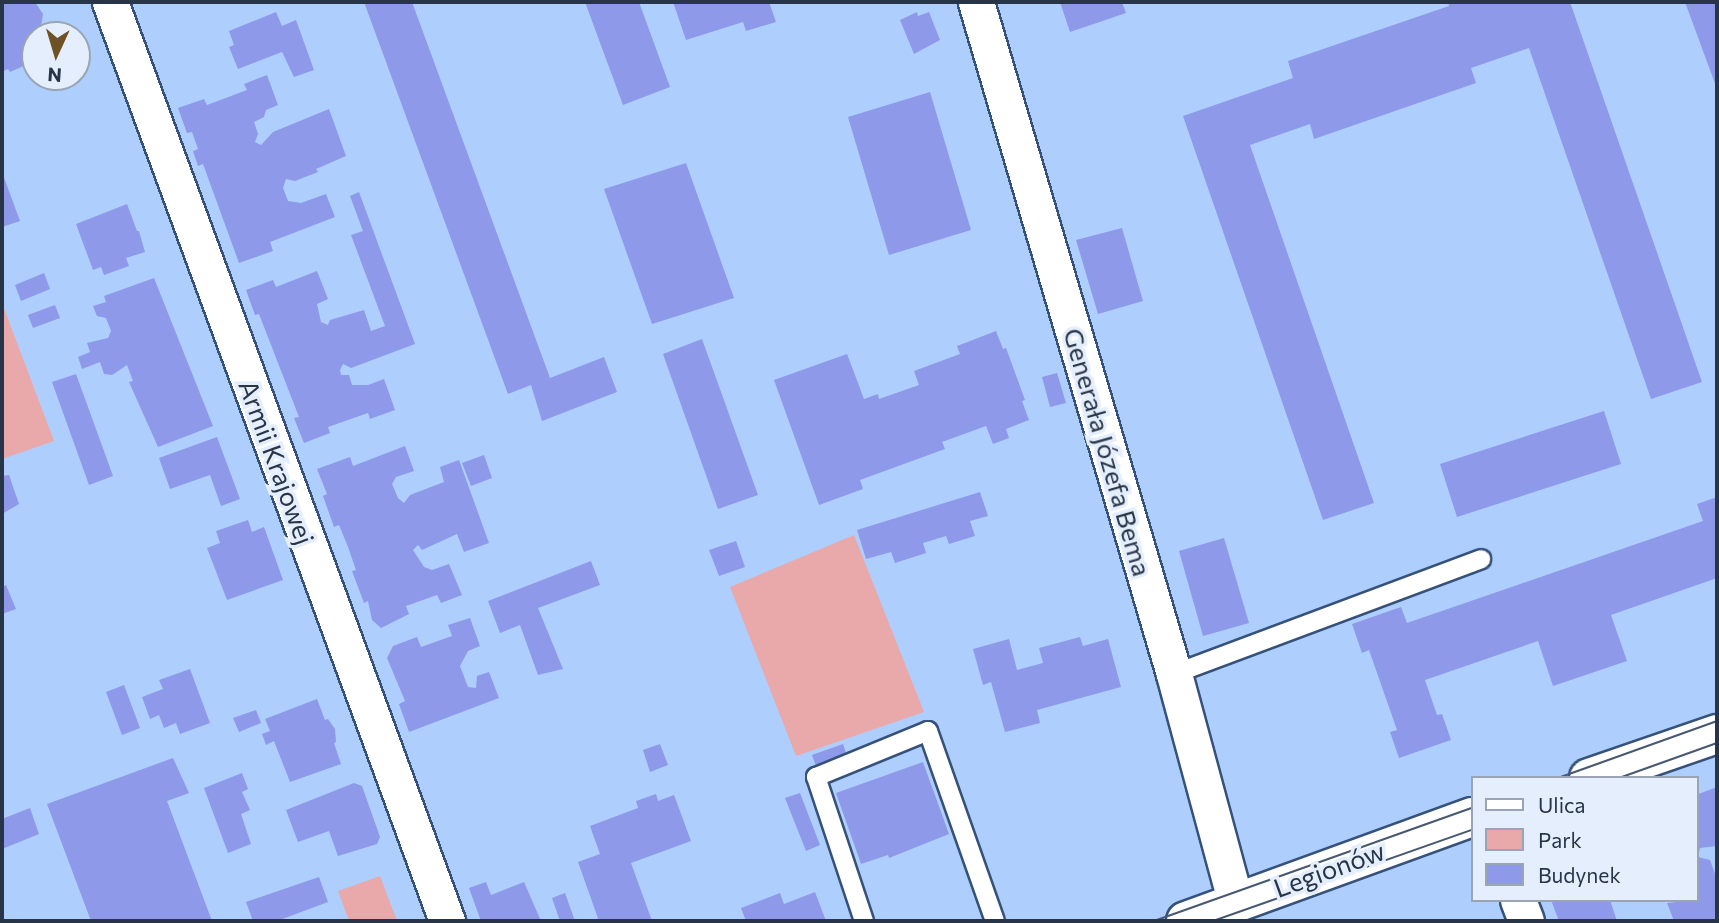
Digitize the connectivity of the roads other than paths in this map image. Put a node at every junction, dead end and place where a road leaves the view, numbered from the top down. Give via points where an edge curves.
1 (110, 2) edge
2 (976, 2) edge
3 (1481, 559) dead end
4 (1174, 674) junction
5 (1717, 733) edge
6 (1595, 776) edge
7 (1470, 818) edge
8 (1519, 902) edge
9 (1237, 904) junction
10 (447, 921) edge
11 (864, 921) edge
12 (995, 921) edge
13 (1186, 921) edge
14 (1526, 921) edge

1 - 10 street, Armii Krajowej
2 - 4 street, Generała Józefa Bema
3 - 4 lane
4 - 9 street, Generała Józefa Bema
5 - 6 street
7 - 9 street, Legionów
8 - 14 street
9 - 13 street, Legionów
11 - 12 lane via 816,777 928,732

